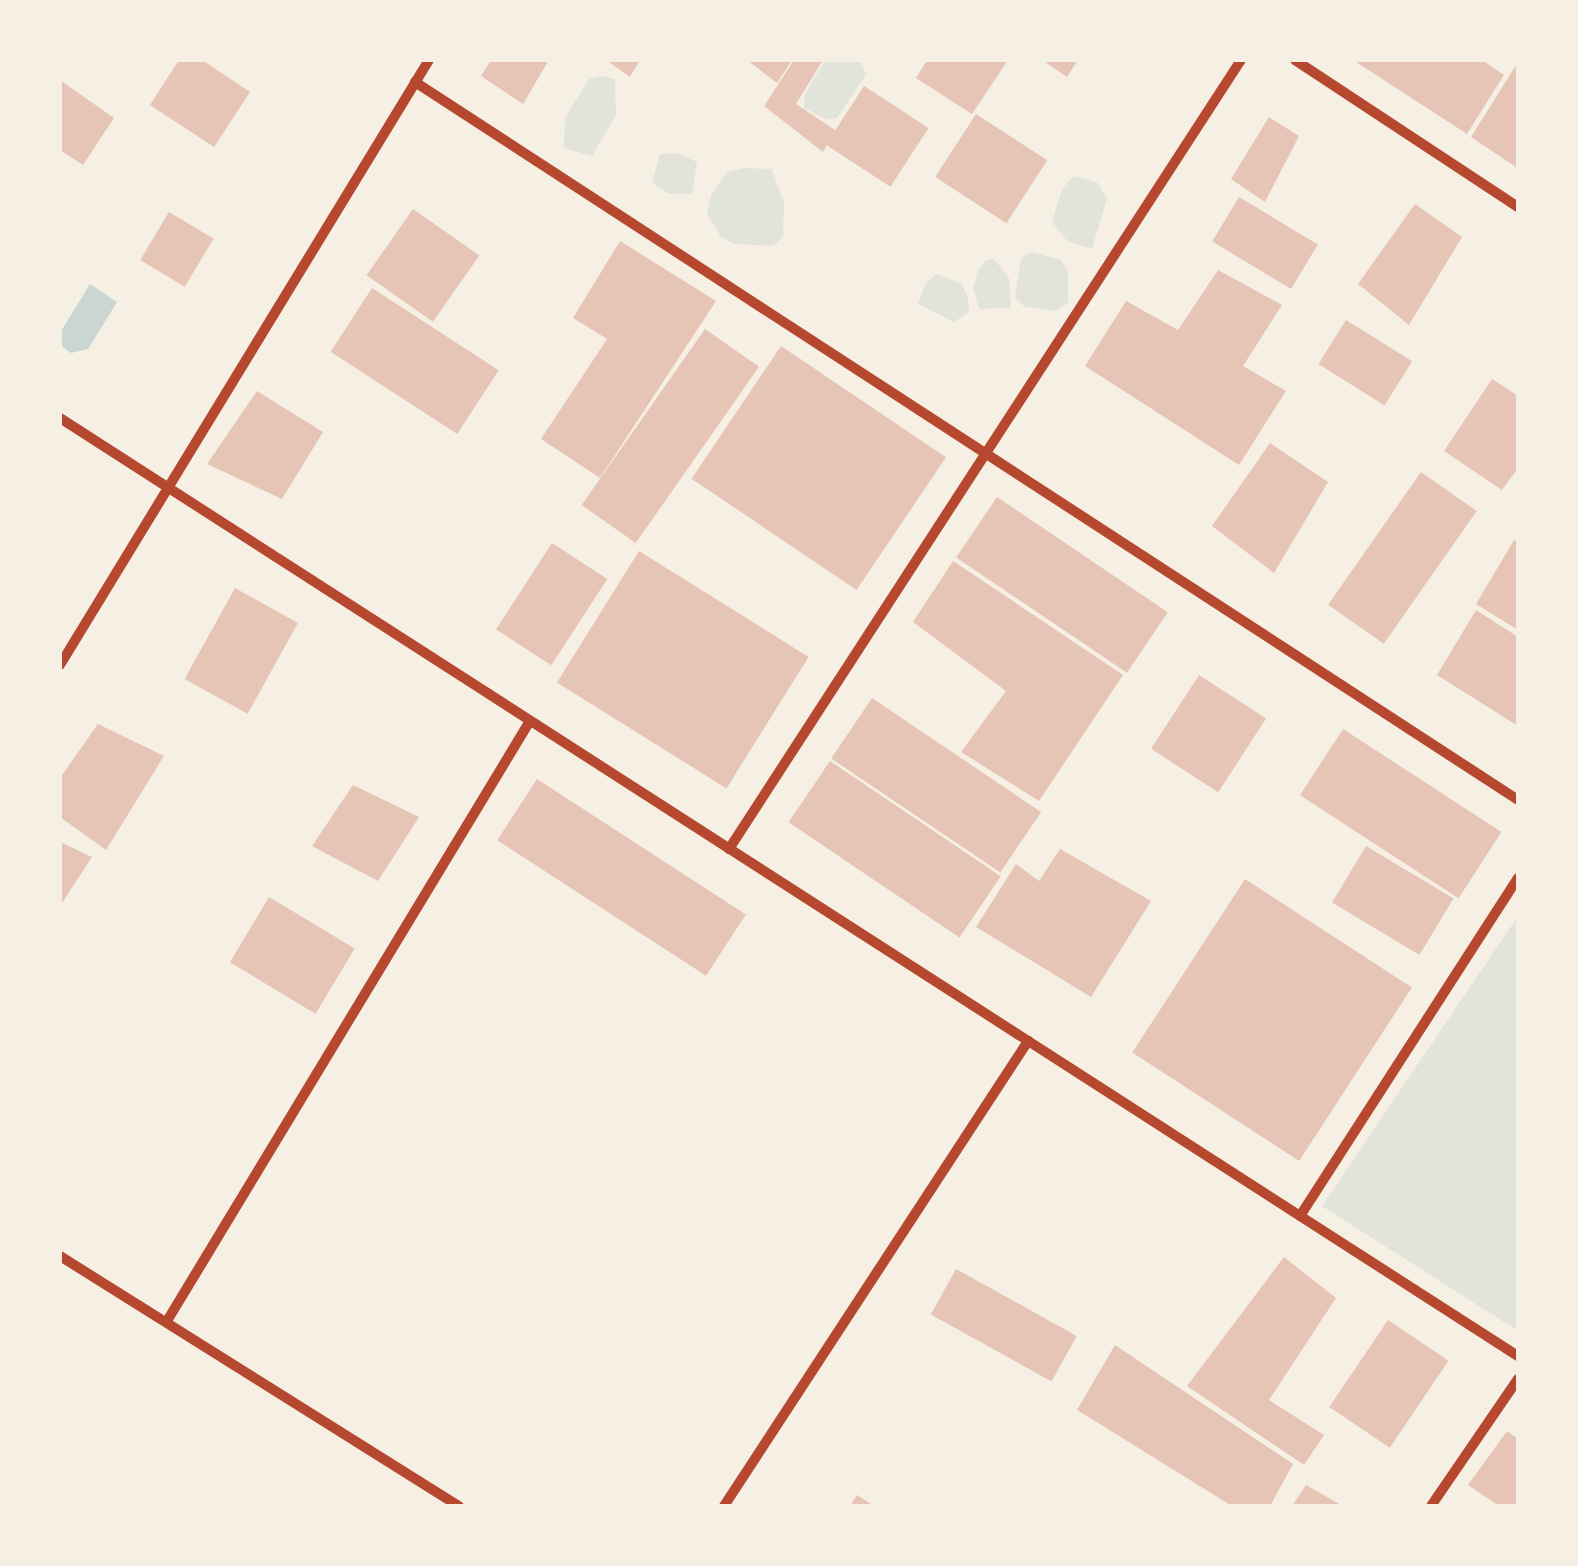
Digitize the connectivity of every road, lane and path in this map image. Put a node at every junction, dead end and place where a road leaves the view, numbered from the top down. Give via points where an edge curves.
1 (429, 60) edge
2 (1240, 60) edge
3 (1295, 60) edge
4 (415, 82) junction
5 (1518, 207) edge
6 (60, 418) edge
7 (986, 452) junction
8 (170, 488) junction
9 (60, 666) edge
10 (530, 721) junction
11 (1518, 800) edge
12 (729, 849) junction
13 (1518, 878) edge
14 (1028, 1041) junction
15 (1300, 1216) junction
16 (60, 1256) edge
17 (166, 1321) junction
18 (1518, 1356) edge
19 (1518, 1379) edge
20 (460, 1506) edge
21 (724, 1506) edge
22 (1432, 1506) edge

1 - 4 street
2 - 7 street
3 - 5 street
4 - 7 street
4 - 8 street
6 - 8 street
7 - 11 street
7 - 12 street
8 - 9 street
8 - 10 street
10 - 12 street
10 - 17 street
12 - 14 street
13 - 15 street
14 - 15 street
14 - 21 street
15 - 18 street
16 - 17 street
17 - 20 street
19 - 22 street

